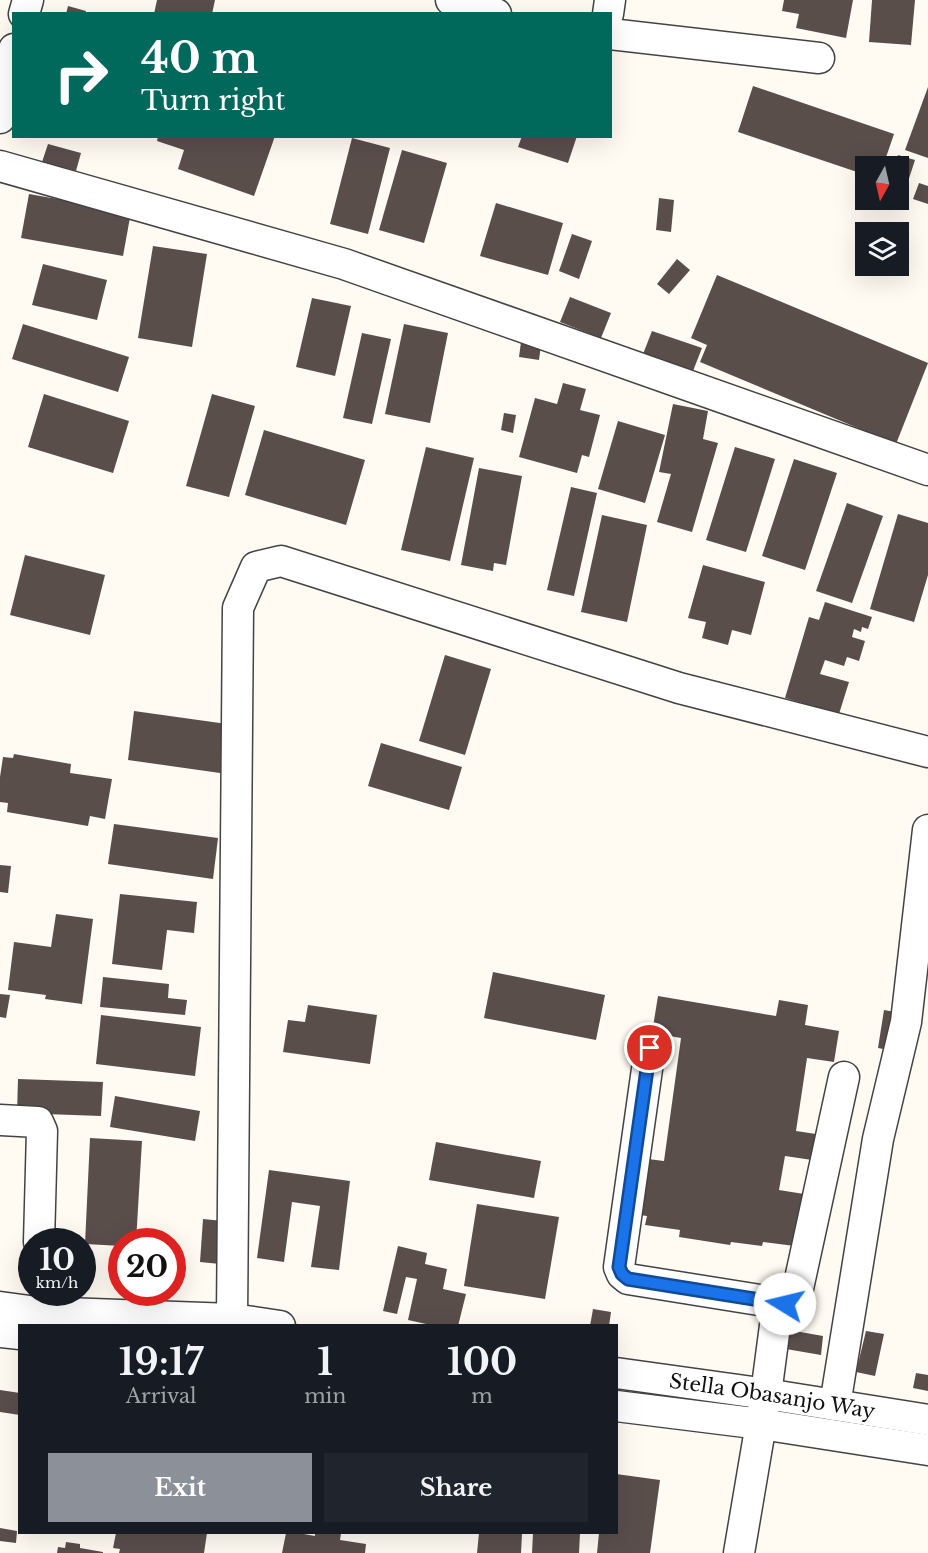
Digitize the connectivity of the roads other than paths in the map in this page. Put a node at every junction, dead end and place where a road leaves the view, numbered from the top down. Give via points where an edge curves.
1 (451, 0) edge
2 (490, 12) edge
3 (612, 34) edge
4 (12, 55) edge
5 (819, 58) dead end
6 (0, 118) edge
7 (0, 166) edge
8 (928, 470) edge
9 (928, 752) edge
10 (928, 830) edge
11 (917, 1023) edge
12 (650, 1048) dead end
13 (844, 1077) dead end
14 (0, 1120) edge
15 (39, 1228) edge
16 (778, 1303) junction
17 (15, 1317) edge
18 (232, 1319) junction
19 (266, 1324) edge
20 (618, 1373) edge
21 (766, 1394) junction
22 (835, 1405) junction
23 (618, 1406) edge
24 (928, 1420) edge
25 (761, 1424) junction
26 (928, 1450) edge
27 (738, 1553) edge

1 - 2 street
3 - 5 street
4 - 6 street via 3,84
7 - 8 street via 344,264
9 - 18 street via 679,688 281,561 256,567 238,608
10 - 11 street
11 - 22 street via 878,1139
12 - 16 street via 619,1267 622,1274 628,1279
13 - 16 street via 797,1293 785,1304
14 - 15 street via 38,1122 42,1131
16 - 21 street
17 - 18 street
18 - 19 street
20 - 21 street, Stella Obasanjo Way
21 - 22 street, Stella Obasanjo Way
21 - 25 street
22 - 24 street, Stella Obasanjo Way
23 - 25 street
25 - 26 street
25 - 27 street

